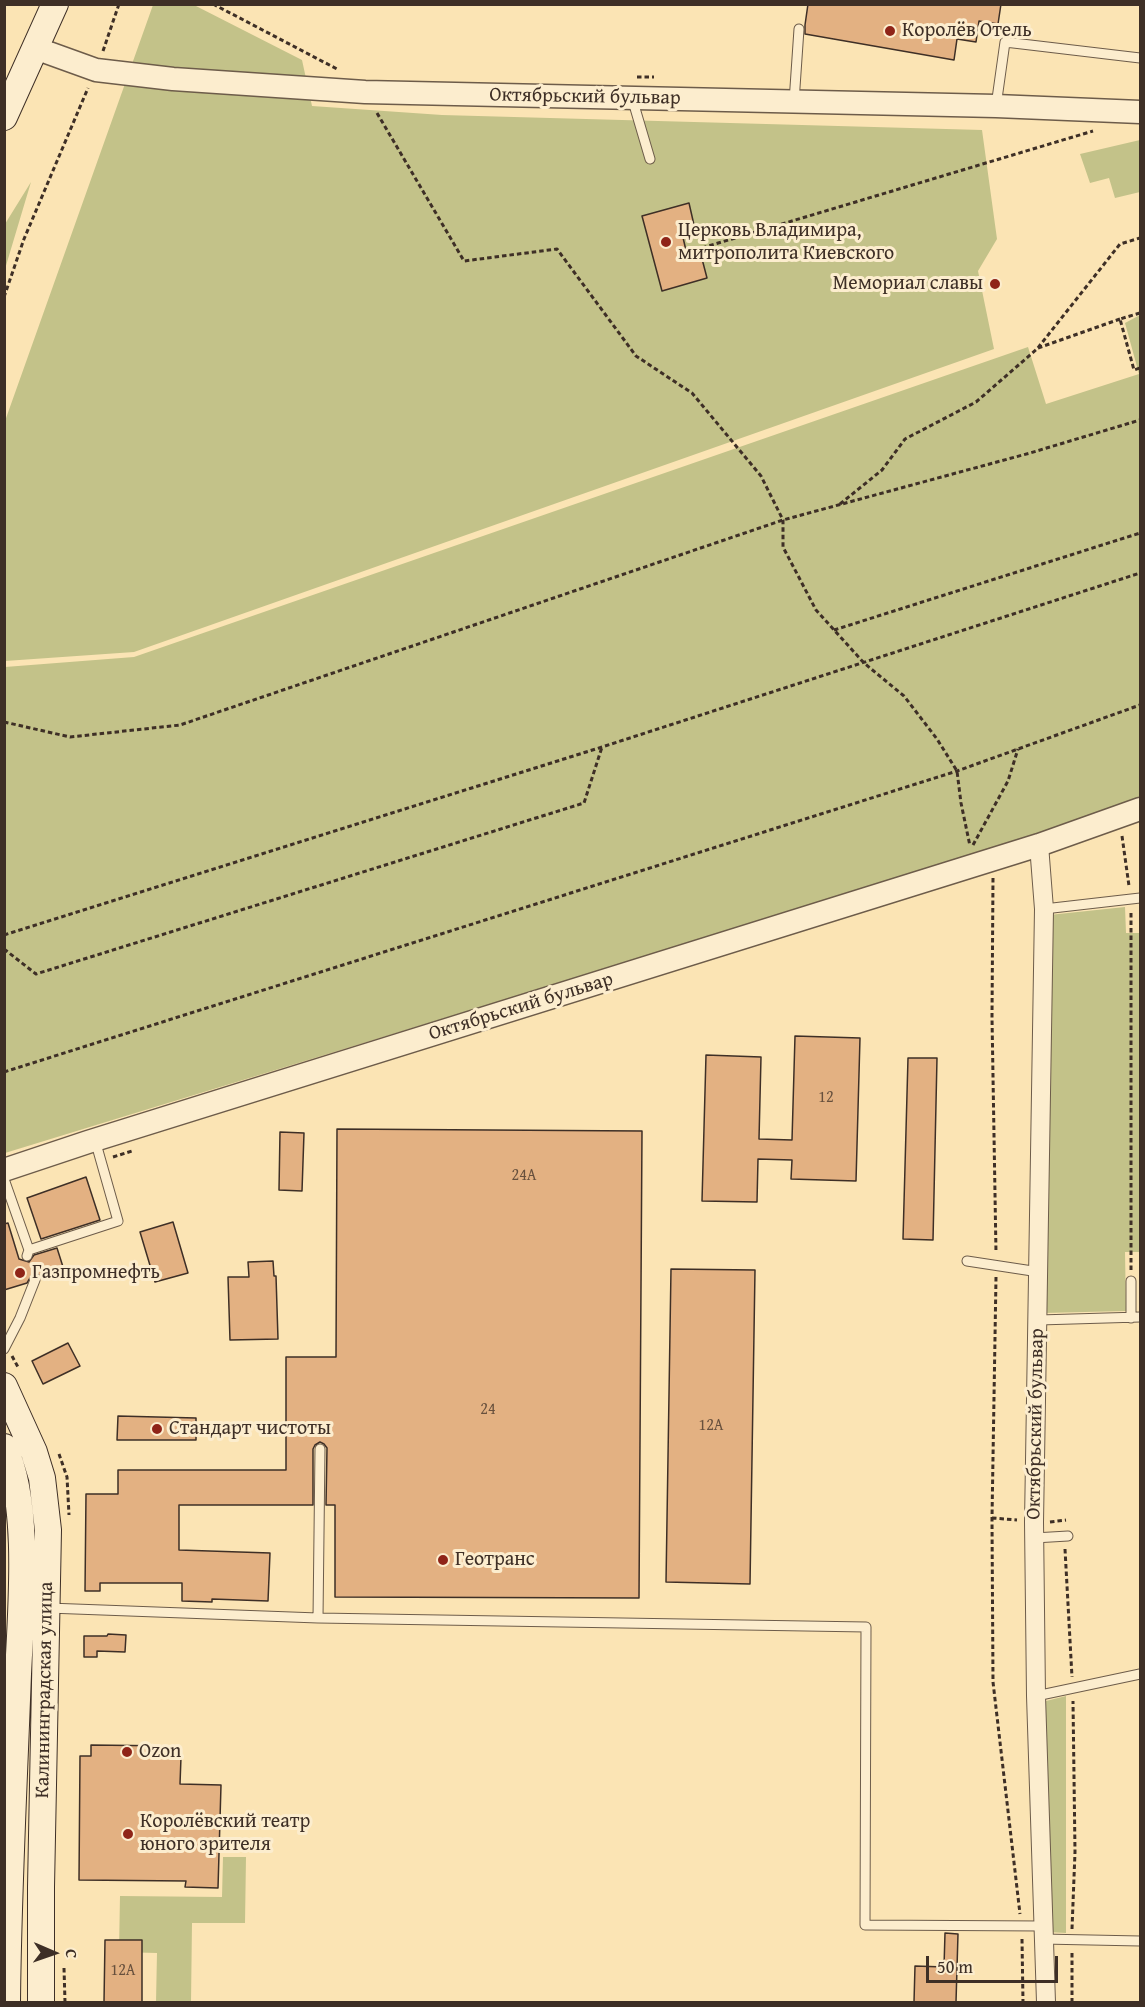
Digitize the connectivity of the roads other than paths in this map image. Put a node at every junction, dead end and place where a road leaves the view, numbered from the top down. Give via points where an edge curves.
1 (55, 4) edge
2 (799, 29) dead end
3 (35, 48) junction
4 (1140, 58) edge
5 (632, 98) junction
6 (794, 102) junction
7 (996, 106) junction
8 (1140, 112) edge
9 (4, 117) edge
10 (650, 159) dead end
11 (1140, 809) edge
12 (1039, 845) junction
13 (1136, 899) edge
14 (1044, 909) junction
15 (95, 1140) junction
16 (4, 1170) edge
17 (4, 1179) edge
18 (967, 1261) dead end
19 (1039, 1272) junction
20 (35, 1280) dead end
21 (1131, 1281) road end
22 (1136, 1317) edge
23 (1039, 1320) junction
24 (4, 1349) edge
25 (4, 1386) edge
26 (320, 1449) dead end
27 (5, 1452) edge
28 (1066, 1536) road end
29 (1034, 1538) junction
30 (46, 1608) junction
31 (318, 1618) junction
32 (1140, 1674) edge
33 (1036, 1696) junction
34 (7, 1916) edge
35 (41, 1916) junction
36 (1042, 1932) junction
37 (1140, 1935) edge
38 (1140, 1941) edge
39 (7, 2002) edge
40 (41, 2002) edge
41 (1046, 2002) edge

1 - 3 main road
2 - 6 lane
3 - 5 street, Октябрьский бульвар via 96,70 173,79 365,92
3 - 9 main road
4 - 7 lane via 1005,42
5 - 6 street, Октябрьский бульвар
5 - 10 lane
6 - 7 street, Октябрьский бульвар
7 - 8 street, Октябрьский бульвар
11 - 12 street, Октябрьский бульвар
12 - 14 street, Октябрьский бульвар
12 - 15 street, Октябрьский бульвар
13 - 14 lane
14 - 19 street, Октябрьский бульвар
15 - 16 street, Октябрьский бульвар
15 - 17 lane via 118,1221 28,1253
18 - 19 lane
19 - 23 street, Октябрьский бульвар
20 - 24 lane
21 - 22 lane
22 - 23 lane
23 - 29 street, Октябрьский бульвар
25 - 30 main road, Калининградская улица via 42,1478 48,1530
26 - 31 lane
27 - 34 main road, Калининградская улица via 15,1476 19,1506
28 - 29 lane
29 - 33 street, Октябрьский бульвар
30 - 31 lane
30 - 35 main road, Калининградская улица
31 - 36 lane via 866,1626 865,1925 1021,1925
32 - 33 lane
33 - 36 street, Октябрьский бульвар
34 - 35 main road
34 - 39 main road, Калининградская улица
35 - 40 main road, Калининградская улица
36 - 38 lane via 1071,1939
36 - 41 street, Октябрьский бульвар
37 - 38 lane

